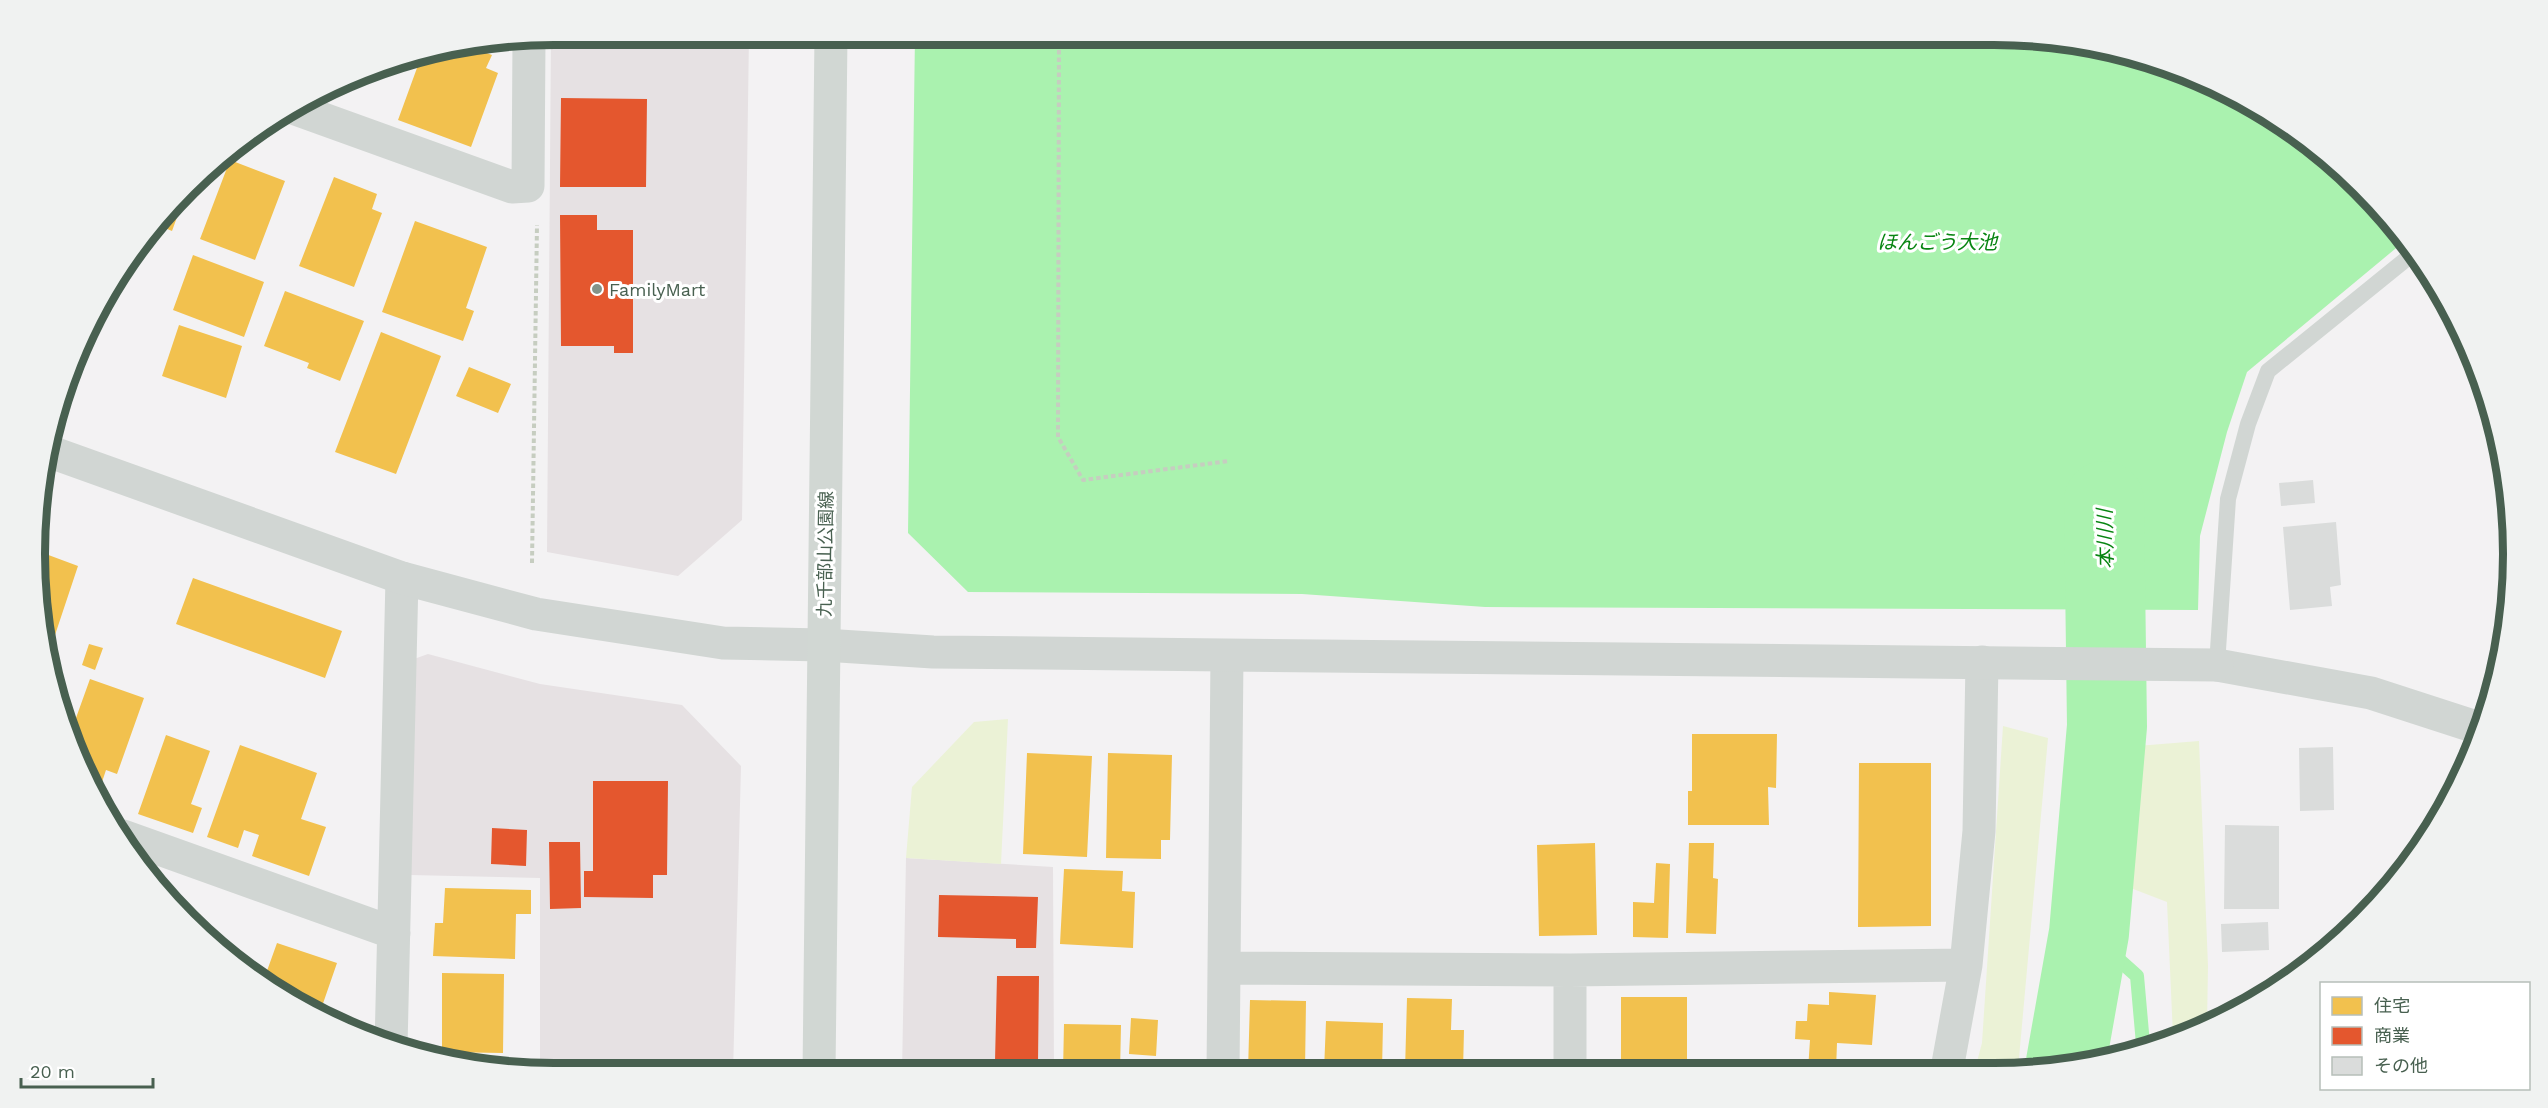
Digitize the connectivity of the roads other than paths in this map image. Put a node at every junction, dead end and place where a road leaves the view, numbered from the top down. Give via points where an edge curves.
1 (831, 45) edge
2 (529, 46) edge
3 (302, 111) edge
4 (2408, 258) edge
5 (55, 454) edge
6 (402, 578) junction
7 (824, 645) junction
8 (1227, 656) junction
9 (1982, 662) junction
10 (2217, 665) junction
11 (2473, 726) edge
12 (133, 839) edge
13 (394, 933) junction
14 (1966, 965) junction
15 (1226, 968) junction
16 (1570, 970) junction
17 (392, 1037) edge
18 (819, 1063) edge
19 (1223, 1063) edge
20 (1570, 1063) edge
21 (1948, 1063) edge

1 - 7 main road, 九千部山公園線
2 - 3 street via 528,186 512,187
4 - 10 lane via 2268,371 2248,424 2228,500
5 - 6 street
6 - 7 street via 536,614 723,643
6 - 13 street
7 - 8 street via 933,652
7 - 18 main road, 九千部山公園線
8 - 9 street
8 - 15 street
9 - 10 street
9 - 14 street via 1978,831
10 - 11 street via 2371,693
12 - 13 street
13 - 17 street
14 - 16 street
14 - 21 street
15 - 16 street
15 - 19 street
16 - 20 street

